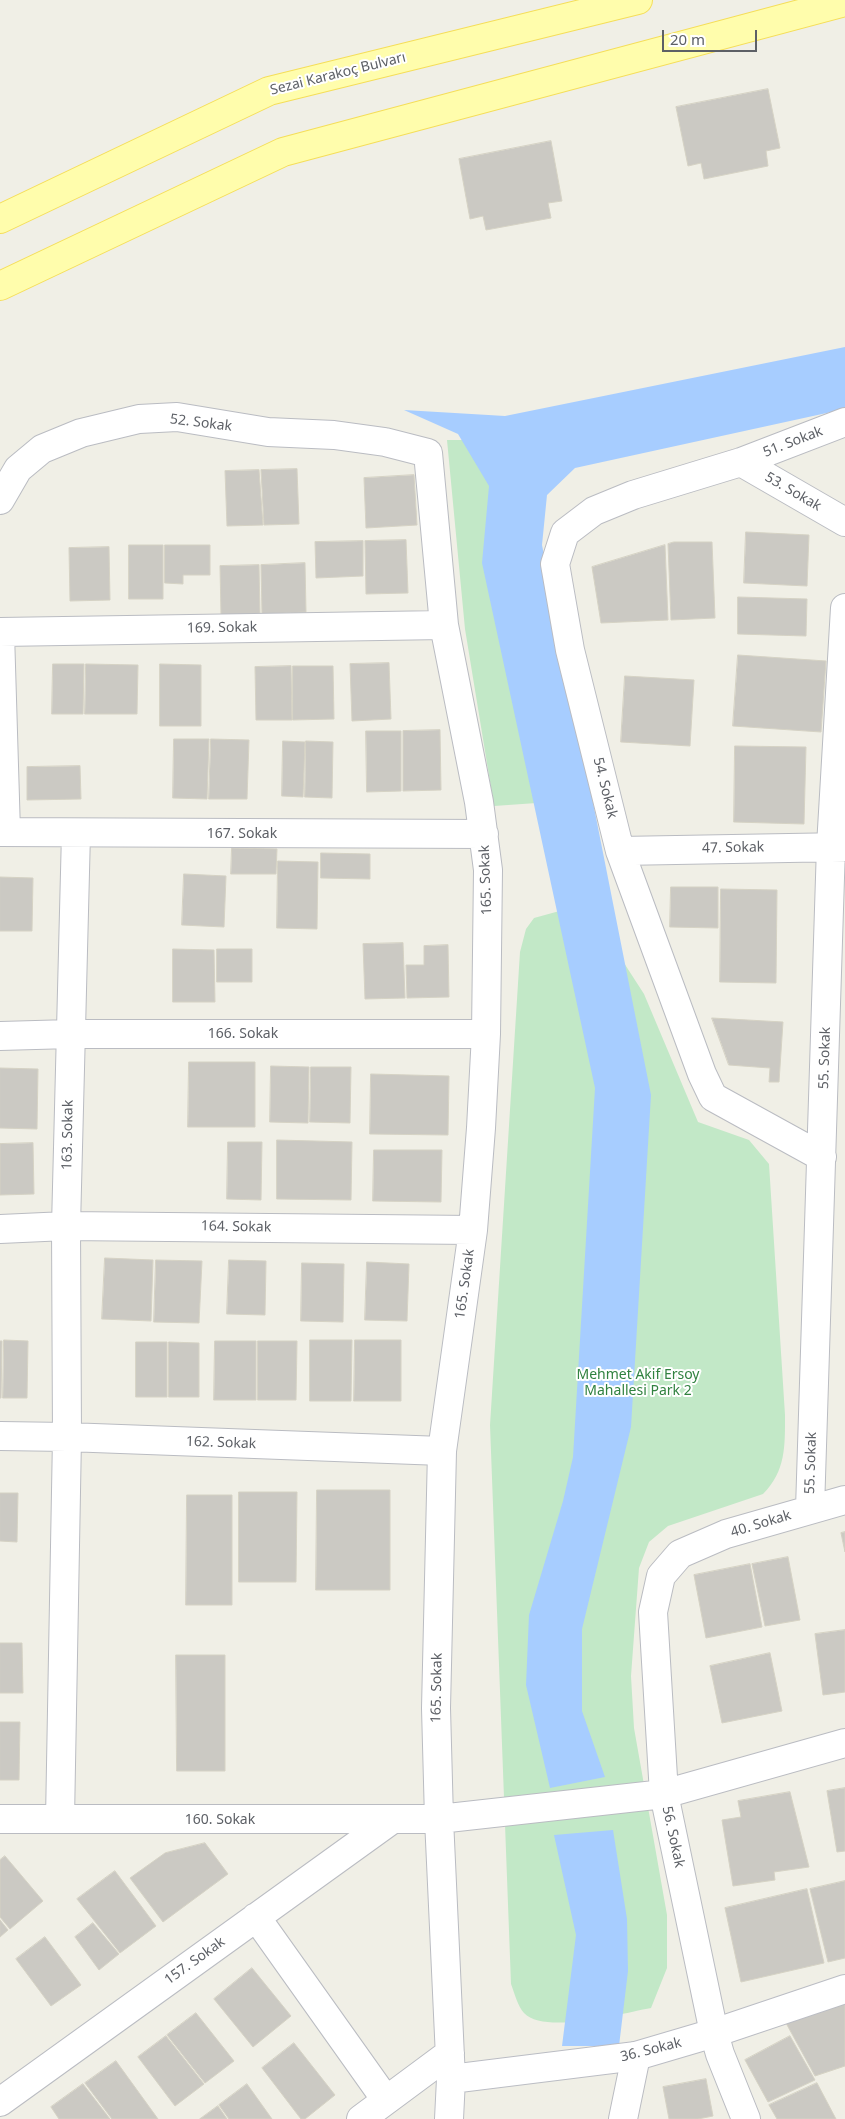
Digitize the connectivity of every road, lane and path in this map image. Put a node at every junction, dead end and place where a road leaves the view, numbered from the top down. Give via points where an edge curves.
1 (638, 0) edge
2 (845, 2) edge
3 (0, 219) edge
4 (0, 286) edge
5 (845, 422) edge
6 (428, 453) joint
7 (741, 462) junction
8 (0, 500) edge
9 (845, 522) edge
10 (845, 608) edge
11 (444, 625) junction
12 (0, 632) edge
13 (3, 832) edge
14 (76, 833) junction
15 (484, 834) junction
16 (838, 847) edge
17 (620, 851) junction
18 (71, 1034) junction
19 (486, 1034) junction
20 (0, 1036) edge
21 (822, 1157) junction
22 (66, 1226) junction
23 (0, 1229) edge
24 (473, 1230) junction
25 (0, 1436) edge
26 (67, 1437) junction
27 (442, 1452) junction
28 (845, 1500) edge
29 (810, 1509) junction
30 (680, 1554) joint
31 (845, 1743) edge
32 (664, 1794) junction
33 (0, 1819) edge
34 (60, 1819) junction
35 (439, 1819) junction
36 (390, 1820) junction
37 (256, 1917) junction
38 (845, 1989) edge
39 (714, 2033) junction
40 (636, 2056) junction
41 (450, 2066) junction
42 (386, 2100) junction
43 (0, 2102) edge
44 (361, 2119) edge
45 (449, 2119) edge
46 (623, 2119) edge
47 (746, 2119) edge

1 - 3 main road, Sezai Karakoç Bulvarı via 269,91
2 - 4 main road via 283,152
5 - 7 street, 51. Sokak
6 - 8 street, 52. Sokak via 385,442 334,435 268,432 177,417 139,419 81,433 42,449 18,469
6 - 11 street, 165. Sokak
7 - 9 street, 53. Sokak
7 - 17 street, 54. Sokak via 594,511 565,533 556,564 570,650
10 - 16 street, 55. Sokak
11 - 12 street, 169. Sokak
11 - 15 street, 165. Sokak
12 - 13 street
13 - 14 street, 167. Sokak
14 - 15 street, 167. Sokak
14 - 18 street, 163. Sokak
15 - 19 street, 165. Sokak via 488,870
16 - 17 street, 47. Sokak
16 - 21 street, 55. Sokak
17 - 21 street, 54. Sokak via 688,1040 713,1097
18 - 19 street, 166. Sokak
18 - 20 street, 166. Sokak
18 - 22 street, 163. Sokak
19 - 24 street, 165. Sokak
21 - 29 street, 55. Sokak
22 - 23 street, 164. Sokak
22 - 24 street, 164. Sokak
22 - 26 street, 163. Sokak
24 - 27 street, 165. Sokak
25 - 26 street, 162. Sokak
26 - 27 street, 162. Sokak
26 - 34 street, 163. Sokak
27 - 35 street, 165. Sokak via 436,1708
28 - 29 street, 40. Sokak
29 - 30 street, 40. Sokak via 726,1534
30 - 32 street, 56. Sokak via 661,1576 653,1612
31 - 32 street, 160. Sokak
32 - 35 street, 160. Sokak
32 - 39 street, 56. Sokak
33 - 34 street, 160. Sokak
34 - 36 street, 160. Sokak
35 - 36 street, 160. Sokak
35 - 41 street, 165. Sokak
36 - 37 street, 157. Sokak
37 - 42 street
37 - 43 street, 157. Sokak
38 - 39 street, 36. Sokak
39 - 40 street, 36. Sokak
39 - 47 street, 56. Sokak
40 - 41 street, 36. Sokak
40 - 46 street
41 - 42 street
41 - 45 street, 165. Sokak
42 - 44 street

